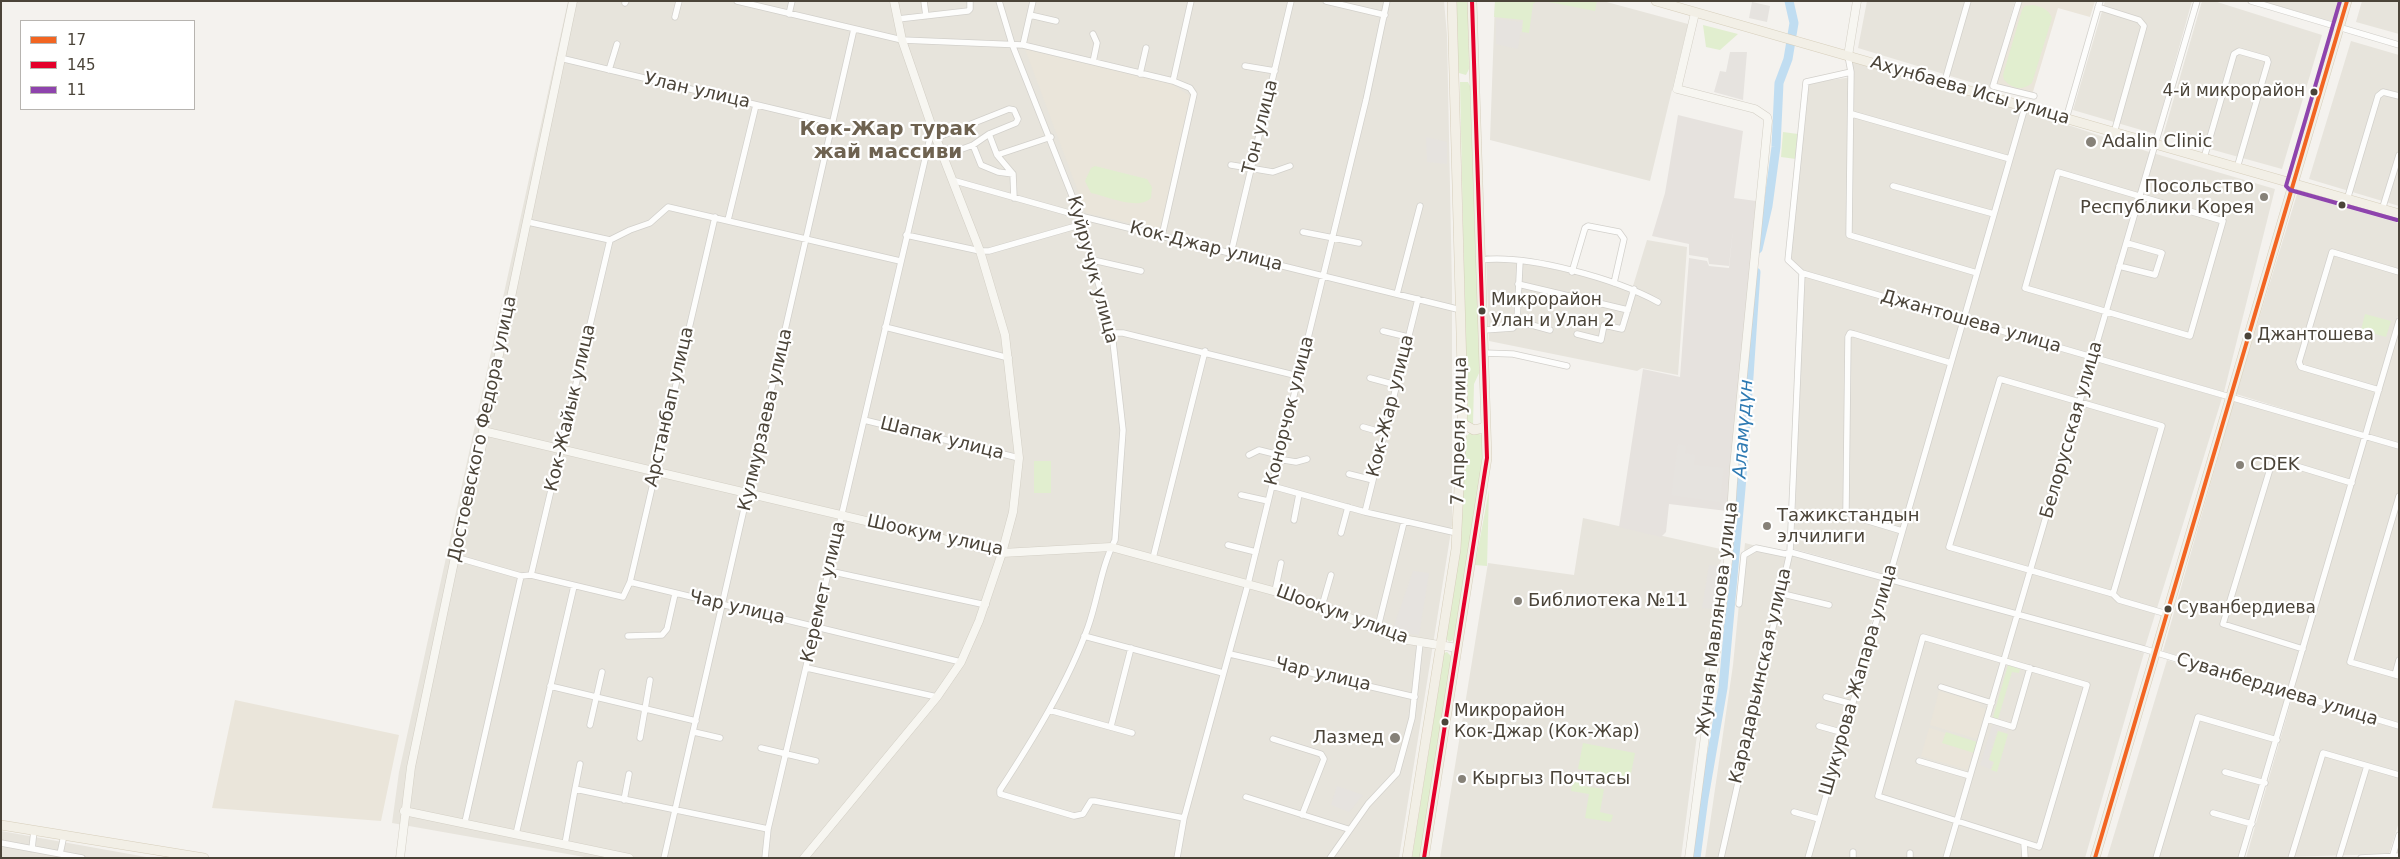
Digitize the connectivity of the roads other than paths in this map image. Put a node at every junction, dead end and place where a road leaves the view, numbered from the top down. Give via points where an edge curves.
1 (573, 1) edge
2 (679, 1) edge
3 (737, 1) edge
4 (792, 1) edge
5 (894, 1) edge
6 (924, 1) edge
7 (970, 1) edge
8 (999, 1) edge
9 (1033, 1) edge
10 (1191, 1) edge
11 (1292, 1) edge
12 (1326, 1) edge
13 (1387, 1) edge
14 (1452, 1) edge
15 (1472, 1) edge
16 (1656, 1) edge
17 (1857, 1) edge
18 (1968, 1) edge
19 (2019, 1) edge
20 (2197, 1) edge
21 (2251, 1) edge
22 (2347, 1) edge
23 (2099, 4) edge
24 (1695, 12) junction
25 (789, 14) junction
26 (1030, 15) junction
27 (1386, 15) junction
28 (926, 16) junction
29 (675, 17) dead end
30 (898, 19) junction
31 (1056, 20) dead end
32 (2339, 27) junction
33 (854, 29) junction
34 (1094, 34) dead end
35 (902, 40) junction
36 (617, 44) dead end
37 (1012, 44) junction
38 (1022, 45) junction
39 (2399, 45) edge
40 (1146, 48) dead end
41 (1848, 56) junction
42 (560, 58) junction
43 (1093, 62) junction
44 (1245, 66) dead end
45 (609, 70) junction
46 (1275, 71) junction
47 (1851, 72) junction
48 (1140, 74) junction
49 (1473, 78) junction
50 (1455, 79) junction
51 (1174, 82) junction
52 (1944, 84) junction
53 (2034, 96) dead end
54 (2399, 96) edge
55 (756, 105) junction
56 (2025, 107) junction
57 (1852, 114) junction
58 (2066, 119) junction
59 (833, 123) junction
60 (2114, 133) junction
61 (989, 134) junction
62 (935, 135) junction
63 (1050, 137) junction
64 (974, 145) junction
65 (2156, 145) junction
66 (997, 155) junction
67 (2399, 155) edge
68 (943, 156) junction
69 (2204, 158) junction
70 (2010, 159) junction
71 (1231, 165) dead end
72 (1290, 166) dead end
73 (2237, 168) junction
74 (1251, 169) junction
75 (1013, 174) junction
76 (952, 180) junction
77 (2292, 184) junction
78 (1893, 186) dead end
79 (2141, 196) junction
80 (1014, 198) junction
81 (2347, 200) junction
82 (1420, 206) dead end
83 (2382, 210) junction
84 (1994, 214) junction
85 (2399, 214) edge
86 (1080, 216) junction
87 (715, 217) junction
88 (728, 220) junction
89 (528, 222) junction
90 (1083, 224) junction
91 (1303, 232) dead end
92 (906, 235) junction
93 (1162, 236) junction
94 (1332, 239) junction
95 (610, 240) junction
96 (807, 240) junction
97 (1359, 243) dead end
98 (2127, 243) junction
99 (980, 252) junction
100 (1231, 253) junction
101 (1092, 260) junction
102 (1480, 260) junction
103 (900, 261) junction
104 (1520, 261) junction
105 (2120, 266) junction
106 (1142, 271) dead end
107 (1572, 272) junction
108 (2399, 272) edge
109 (1802, 273) junction
110 (1977, 273) junction
111 (1323, 276) junction
112 (1614, 283) junction
113 (1518, 284) junction
114 (1634, 288) junction
115 (1397, 294) junction
116 (1418, 299) junction
117 (1658, 302) dead end
118 (1461, 310) junction
119 (1628, 310) junction
120 (2106, 312) junction
121 (1964, 320) junction
122 (1517, 321) junction
123 (2399, 321) edge
124 (885, 327) junction
125 (1484, 330) junction
126 (1550, 330) dead end
127 (1383, 331) dead end
128 (1112, 333) junction
129 (2397, 333) edge
130 (1577, 334) dead end
131 (1408, 337) junction
132 (1205, 352) junction
133 (1484, 353) junction
134 (2094, 357) junction
135 (1009, 358) junction
136 (1951, 363) junction
137 (1567, 366) dead end
138 (1298, 376) junction
139 (1370, 378) dead end
140 (1396, 385) junction
141 (2379, 390) junction
142 (2231, 396) junction
143 (2081, 402) junction
144 (864, 420) junction
145 (1463, 424) junction
146 (1486, 424) junction
147 (1363, 427) dead end
148 (483, 431) junction
149 (1384, 433) junction
150 (2365, 436) junction
151 (2399, 446) edge
152 (561, 449) junction
153 (1248, 455) dead end
154 (1279, 457) junction
155 (1019, 458) junction
156 (1307, 459) dead end
157 (655, 472) junction
158 (1349, 474) dead end
159 (1373, 480) junction
160 (2352, 483) junction
161 (1272, 486) junction
162 (749, 494) junction
163 (1299, 494) junction
164 (1241, 495) dead end
165 (2399, 496) edge
166 (1268, 501) junction
167 (1348, 508) junction
168 (1365, 512) junction
169 (842, 516) junction
170 (1294, 520) dead end
171 (1404, 522) junction
172 (1902, 531) junction
173 (1341, 532) dead end
174 (1457, 533) junction
175 (1228, 545) dead end
176 (1111, 547) junction
177 (1256, 552) junction
178 (1790, 552) junction
179 (1002, 553) junction
180 (455, 557) junction
181 (1153, 558) junction
182 (1281, 563) dead end
183 (829, 571) junction
184 (2031, 571) junction
185 (531, 575) junction
186 (1331, 575) dead end
187 (521, 576) junction
188 (1889, 578) junction
189 (630, 582) junction
190 (1248, 584) junction
191 (574, 586) junction
192 (1275, 591) junction
193 (1780, 593) junction
194 (675, 594) junction
195 (2113, 594) junction
196 (1739, 604) dead end
197 (986, 605) junction
198 (1829, 605) dead end
199 (724, 606) junction
200 (1322, 606) junction
201 (2166, 614) junction
202 (2019, 615) junction
203 (817, 626) junction
204 (1377, 630) junction
205 (628, 636) dead end
206 (1084, 636) junction
207 (1420, 643) junction
208 (1440, 646) junction
209 (1131, 648) junction
210 (1457, 648) junction
211 (2303, 649) junction
212 (2156, 653) junction
213 (1230, 654) junction
214 (2006, 660) junction
215 (2399, 660) edge
216 (960, 662) junction
217 (807, 668) junction
218 (2030, 668) junction
219 (602, 672) dead end
220 (1223, 672) junction
221 (2397, 676) edge
222 (650, 680) dead end
223 (550, 686) junction
224 (1940, 687) dead end
225 (2290, 694) junction
226 (597, 697) junction
227 (937, 697) junction
228 (1415, 697) junction
229 (1826, 698) dead end
230 (1992, 703) junction
231 (1852, 704) junction
232 (645, 709) junction
233 (1048, 710) junction
234 (1987, 719) junction
235 (696, 721) junction
236 (590, 725) dead end
237 (1111, 726) junction
238 (1819, 726) dead end
239 (2399, 726) edge
240 (694, 732) junction
241 (1132, 733) dead end
242 (1844, 733) junction
243 (640, 738) dead end
244 (720, 738) dead end
245 (1273, 739) dead end
246 (2277, 740) junction
247 (761, 748) dead end
248 (787, 754) junction
249 (816, 761) dead end
250 (1919, 762) dead end
251 (580, 764) dead end
252 (2367, 766) junction
253 (2225, 772) dead end
254 (629, 774) dead end
255 (2399, 775) edge
256 (1970, 776) junction
257 (2265, 783) junction
258 (575, 789) junction
259 (1246, 797) dead end
260 (624, 800) junction
261 (673, 810) junction
262 (404, 811) junction
263 (1794, 812) dead end
264 (2213, 813) dead end
265 (1302, 815) junction
266 (1184, 818) junction
267 (1819, 819) junction
268 (1957, 820) junction
269 (465, 822) junction
270 (2252, 824) junction
271 (1, 825) edge
272 (768, 829) junction
273 (1348, 829) junction
274 (34, 830) junction
275 (516, 834) junction
276 (64, 835) junction
277 (2399, 836) edge
278 (2024, 842) junction
279 (1, 843) edge
280 (565, 844) junction
281 (32, 848) junction
282 (60, 854) junction
283 (188, 856) edge
284 (2394, 857) edge
285 (82, 858) edge
286 (204, 858) edge
287 (400, 858) edge
288 (629, 858) edge
289 (664, 858) edge
290 (765, 858) edge
291 (804, 858) edge
292 (1176, 858) edge
293 (1330, 858) edge
294 (1407, 858) edge
295 (1424, 858) edge
296 (1689, 858) edge
297 (1722, 858) edge
298 (1808, 858) edge
299 (1946, 858) edge
300 (2025, 858) edge
301 (2095, 858) edge
302 (2156, 858) edge
303 (2242, 858) edge
304 (2291, 858) edge
305 (2340, 858) edge
306 (2361, 858) edge

1 - 42 street, Достоевского Федора улица
2 - 29 street
3 - 25 street
4 - 25 street
5 - 30 street
6 - 28 street
7 - 28 street via 968,11
8 - 37 street, Куйручук улица
9 - 26 street
10 - 51 street
11 - 46 street, Тон улица
12 - 27 street
13 - 27 street, Конорчок улица
14 - 50 main road, 7 Апреля улица
15 - 49 main road, 7 Апреля улица
16 - 24 main road, Ахунбаева Исы улица
17 - 41 street
18 - 52 street
19 - 53 street via 1993,86
20 - 65 street, Белорусская улица
21 - 32 street
22 - 32 main road
23 - 58 street
23 - 60 street via 2140,20 2144,26
24 - 41 main road, Ахунбаева Исы улица
24 - 296 street, Жуная Мавлянова улица via 1677,90 1755,109 1768,121 1728,561
25 - 33 street
26 - 31 street
26 - 38 street
27 - 94 street, Конорчок улица
28 - 30 street
30 - 35 street
32 - 39 street
32 - 77 main road
33 - 35 street
33 - 59 street, Кулмурзаева улица
34 - 43 street via 1097,43
35 - 37 street
35 - 62 street
36 - 45 street
37 - 38 street
37 - 63 street, Куйручук улица
38 - 43 street
40 - 48 street
41 - 47 street
41 - 52 main road, Ахунбаева Исы улица
42 - 45 street, Улан улица
42 - 89 street, Достоевского Федора улица
43 - 48 street
44 - 46 street
45 - 55 street, Улан улица
46 - 74 street, Тон улица
47 - 57 street
47 - 109 street via 1806,82 1788,260
48 - 51 street
49 - 50 main road
49 - 102 main road, 7 Апреля улица
50 - 118 main road, 7 Апреля улица
51 - 93 street via 1190,88 1194,94
52 - 56 main road, Ахунбаева Исы улица
54 - 81 street via 2383,92 2378,96
55 - 59 street, Улан улица
55 - 88 street
56 - 58 main road, Ахунбаева Исы улица
56 - 70 street, Шукурова Жапара улица
57 - 70 street
57 - 110 street via 1849,235
58 - 60 main road, Ахунбаева Исы улица
59 - 96 street, Кулмурзаева улица
60 - 65 main road, Ахунбаева Исы улица
61 - 62 street via 1016,123 1018,119 1014,110
61 - 64 street
61 - 66 street
62 - 68 street
62 - 92 street, Керемет улица via 930,138
63 - 66 street
63 - 86 street, Куйручук улица
64 - 68 street
64 - 75 street via 981,166
65 - 69 main road, Ахунбаева Исы улица
65 - 79 street, Белорусская улица
66 - 75 street
67 - 83 street
68 - 76 street
69 - 73 main road, Ахунбаева Исы улица
69 - 73 street via 2234,54 2239,51 2267,59
70 - 84 street, Шукурова Жапара улица
71 - 74 street
72 - 74 street via 1273,172
73 - 77 main road, Ахунбаева Исы улица
74 - 100 street, Тон улица
75 - 80 street
76 - 80 street, Кок-Джар улица
76 - 99 street
77 - 81 main road, Ахунбаева Исы улица
77 - 142 main road
78 - 84 street
79 - 98 street, Белорусская улица
79 - 120 street via 2058,172 2025,288
79 - 120 street via 2223,220 2190,336
80 - 86 street, Кок-Джар улица
81 - 83 main road, Ахунбаева Исы улица
82 - 115 street
83 - 85 main road, Ахунбаева Исы улица
84 - 110 street, Шукурова Жапара улица
86 - 90 street, Куйручук улица
86 - 93 street, Кок-Джар улица
87 - 88 street
87 - 95 street via 668,207 650,223
87 - 157 street, Арстанбап улица
88 - 96 street
89 - 95 street
89 - 148 street, Достоевского Федора улица
90 - 99 street
90 - 101 street, Куйручук улица
91 - 94 street
92 - 99 street
92 - 103 street, Керемет улица
93 - 100 street, Кок-Джар улица
94 - 97 street
94 - 111 street, Конорчок улица
95 - 152 street, Кок-Жайык улица
96 - 103 street
96 - 162 street, Кулмурзаева улица
98 - 105 street, Белорусская улица
98 - 105 street via 2162,253 2156,275
99 - 135 street
100 - 111 street, Кок-Джар улица
101 - 106 street
101 - 128 street, Куйручук улица
102 - 104 street
102 - 125 main road, 7 Апреля улица
103 - 124 street, Керемет улица
104 - 107 street
104 - 113 street
105 - 120 street, Белорусская улица
107 - 112 street
107 - 112 street via 1585,228 1619,232 1624,239
108 - 141 street via 2332,252 2299,362 2301,367
109 - 121 street, Джантошева улица
109 - 178 street, Карадарьинская улица
110 - 121 street, Шукурова Жапара улица
111 - 115 street, Кок-Джар улица
111 - 138 street, Конорчок улица
112 - 114 street
113 - 119 street
113 - 122 street
114 - 117 street
114 - 119 street
115 - 116 street, Кок-Джар улица
116 - 118 street, Кок-Джар улица
116 - 131 street, Кок-Жар улица
118 - 145 main road, 7 Апреля улица
119 - 130 street via 1622,329 1604,325 1601,340
120 - 134 street, Белорусская улица
121 - 134 street, Джантошева улица
121 - 136 street, Шукурова Жапара улица
122 - 125 street via 1513,328
122 - 126 street
123 - 129 street
124 - 135 street
124 - 144 street, Керемет улица
125 - 133 main road, 7 Апреля улица
127 - 131 street
128 - 132 street
128 - 176 street, Куйручук улица via 1123,430 1119,510
129 - 141 street
131 - 140 street, Кок-Жар улица
132 - 138 street
132 - 181 street
133 - 137 street via 1513,354
133 - 146 main road, 7 Апреля улица
134 - 142 street, Джантошева улица
134 - 143 street, Белорусская улица
135 - 155 street
136 - 172 street, Шукурова Жапара улица
136 - 172 street via 1854,334 1850,333 1848,337 1846,510 1852,516
138 - 154 street, Конорчок улица
139 - 140 street
140 - 149 street, Кок-Жар улица
141 - 150 street
142 - 150 street, Джантошева улица
142 - 201 main road
143 - 184 street, Белорусская улица
143 - 184 street via 2000,379 1949,547
143 - 195 street via 2162,426
144 - 155 street, Шапак улица
144 - 169 street, Керемет улица
145 - 146 main road via 1474,430
145 - 174 main road, 7 Апреля улица
146 - 210 main road, 7 Апреля улица via 1485,477
147 - 149 street
148 - 152 street, Шоокум улица
148 - 180 street, Достоевского Федора улица
149 - 159 street, Кок-Жар улица
150 - 151 street, Джантошева улица
150 - 160 street
152 - 157 street, Шоокум улица
152 - 185 street, Кок-Жайык улица
153 - 154 street via 1259,450
154 - 156 street via 1296,462
154 - 161 street, Конорчок улица
155 - 179 street via 1013,512
157 - 162 street, Шоокум улица
157 - 189 street, Арстанбап улица
158 - 159 street
159 - 168 street, Кок-Жар улица
160 - 211 street
160 - 211 street via 2273,459 2223,624
161 - 163 street
161 - 166 street, Конорчок улица
162 - 169 street, Шоокум улица
162 - 199 street, Кулмурзаева улица
163 - 167 street
163 - 170 street
164 - 166 street
165 - 221 street via 2350,662
166 - 177 street, Конорчок улица
167 - 168 street
167 - 173 street
168 - 171 street
169 - 179 street, Шоокум улица
169 - 183 street, Керемет улица
171 - 174 street
171 - 204 street
172 - 188 street, Шукурова Жапара улица
174 - 208 main road, 7 Апреля улица
175 - 177 street
176 - 179 street, Шоокум улица
176 - 181 street, Шоокум улица
176 - 206 street, Куйручук улица
177 - 190 street, Конорчок улица
178 - 188 street, Суванбердиева улица
178 - 193 street, Карадарьинская улица
178 - 196 street, Суванбердиева улица via 1784,554 1756,548 1744,555
179 - 197 street
180 - 187 street
180 - 262 street, Достоевского Федора улица
181 - 190 street, Шоокум улица
182 - 192 street
183 - 197 street
183 - 203 street, Керемет улица
184 - 195 street
184 - 202 street, Белорусская улица
185 - 187 street
185 - 191 street
186 - 200 street
187 - 269 street
188 - 202 street, Суванбердиева улица
188 - 231 street, Шукурова Жапара улица
189 - 191 street, Арстанбап улица via 623,596
189 - 194 street, Чар улица
190 - 192 street, Шоокум улица
190 - 213 street, Конорчок улица
191 - 223 street
192 - 200 street, Шоокум улица
193 - 198 street
193 - 297 street, Карадарьинская улица
194 - 199 street, Чар улица
194 - 205 street via 667,630 662,635
195 - 201 street via 2119,600
197 - 216 street
199 - 203 street, Чар улица
199 - 235 street, Кулмурзаева улица
200 - 204 street, Шоокум улица
201 - 212 main road
202 - 212 street, Суванбердиева улица
202 - 214 street, Белорусская улица
203 - 216 street, Чар улица
203 - 217 street, Керемет улица
204 - 207 street, Шоокум улица
206 - 209 street
206 - 233 street, Куйручук улица
207 - 208 street, Шоокум улица
207 - 228 street
208 - 210 street, Шоокум улица
208 - 294 main road, 7 Апреля улица
209 - 220 street
209 - 237 street
210 - 295 main road, 7 Апреля улица
211 - 225 street
212 - 225 street, Суванбердиева улица
212 - 301 main road
213 - 220 street, Конорчок улица
213 - 228 street, Чар улица
214 - 218 street
214 - 230 street, Белорусская улица
214 - 268 street via 1923,637 1878,796
215 - 221 street
216 - 227 street
217 - 227 street
217 - 248 street, Керемет улица
218 - 234 street via 2013,727
218 - 278 street via 2087,685 2039,847
219 - 226 street
220 - 266 street, Конорчок улица
222 - 232 street
223 - 226 street
223 - 275 street
224 - 230 street
225 - 239 street, Суванбердиева улица
225 - 246 street
226 - 232 street
226 - 236 street
227 - 291 street
228 - 273 street via 1397,773
229 - 231 street
230 - 234 street, Белорусская улица
231 - 242 street, Шукурова Жапара улица
232 - 235 street
232 - 243 street
233 - 237 street
233 - 266 street, Куйручук улица via 1000,790 1003,797 1074,816 1083,814 1091,801 1095,801
234 - 256 street, Белорусская улица
235 - 240 street, Кулмурзаева улица
237 - 241 street
238 - 242 street
240 - 244 street
240 - 261 street, Кулмурзаева улица
242 - 267 street, Шукурова Жапара улица
245 - 265 street via 1321,754 1324,759
246 - 257 street
246 - 302 street via 2198,717
247 - 248 street
248 - 249 street
248 - 272 street, Керемет улица
250 - 256 street
251 - 258 street
252 - 255 street
252 - 304 street via 2323,753
252 - 305 street
253 - 257 street
254 - 260 street
256 - 268 street, Белорусская улица
257 - 270 street
258 - 260 street
258 - 280 street
259 - 265 street
260 - 261 street
261 - 272 street
261 - 289 street, Кулмурзаева улица
262 - 269 street
262 - 287 street, Достоевского Федора улица
263 - 267 street
264 - 270 street
265 - 273 street
266 - 292 street, Конорчок улица
267 - 298 street, Шукурова Жапара улица
268 - 278 street
268 - 299 street, Белорусская улица
269 - 275 street
270 - 303 street
271 - 274 main road
272 - 290 street, Керемет улица
273 - 293 street
274 - 276 main road
274 - 281 street
275 - 280 street
276 - 282 street
276 - 283 main road
277 - 284 street
278 - 300 street
279 - 281 street
280 - 288 street
281 - 282 street
282 - 285 street
283 - 286 main road
284 - 306 street

